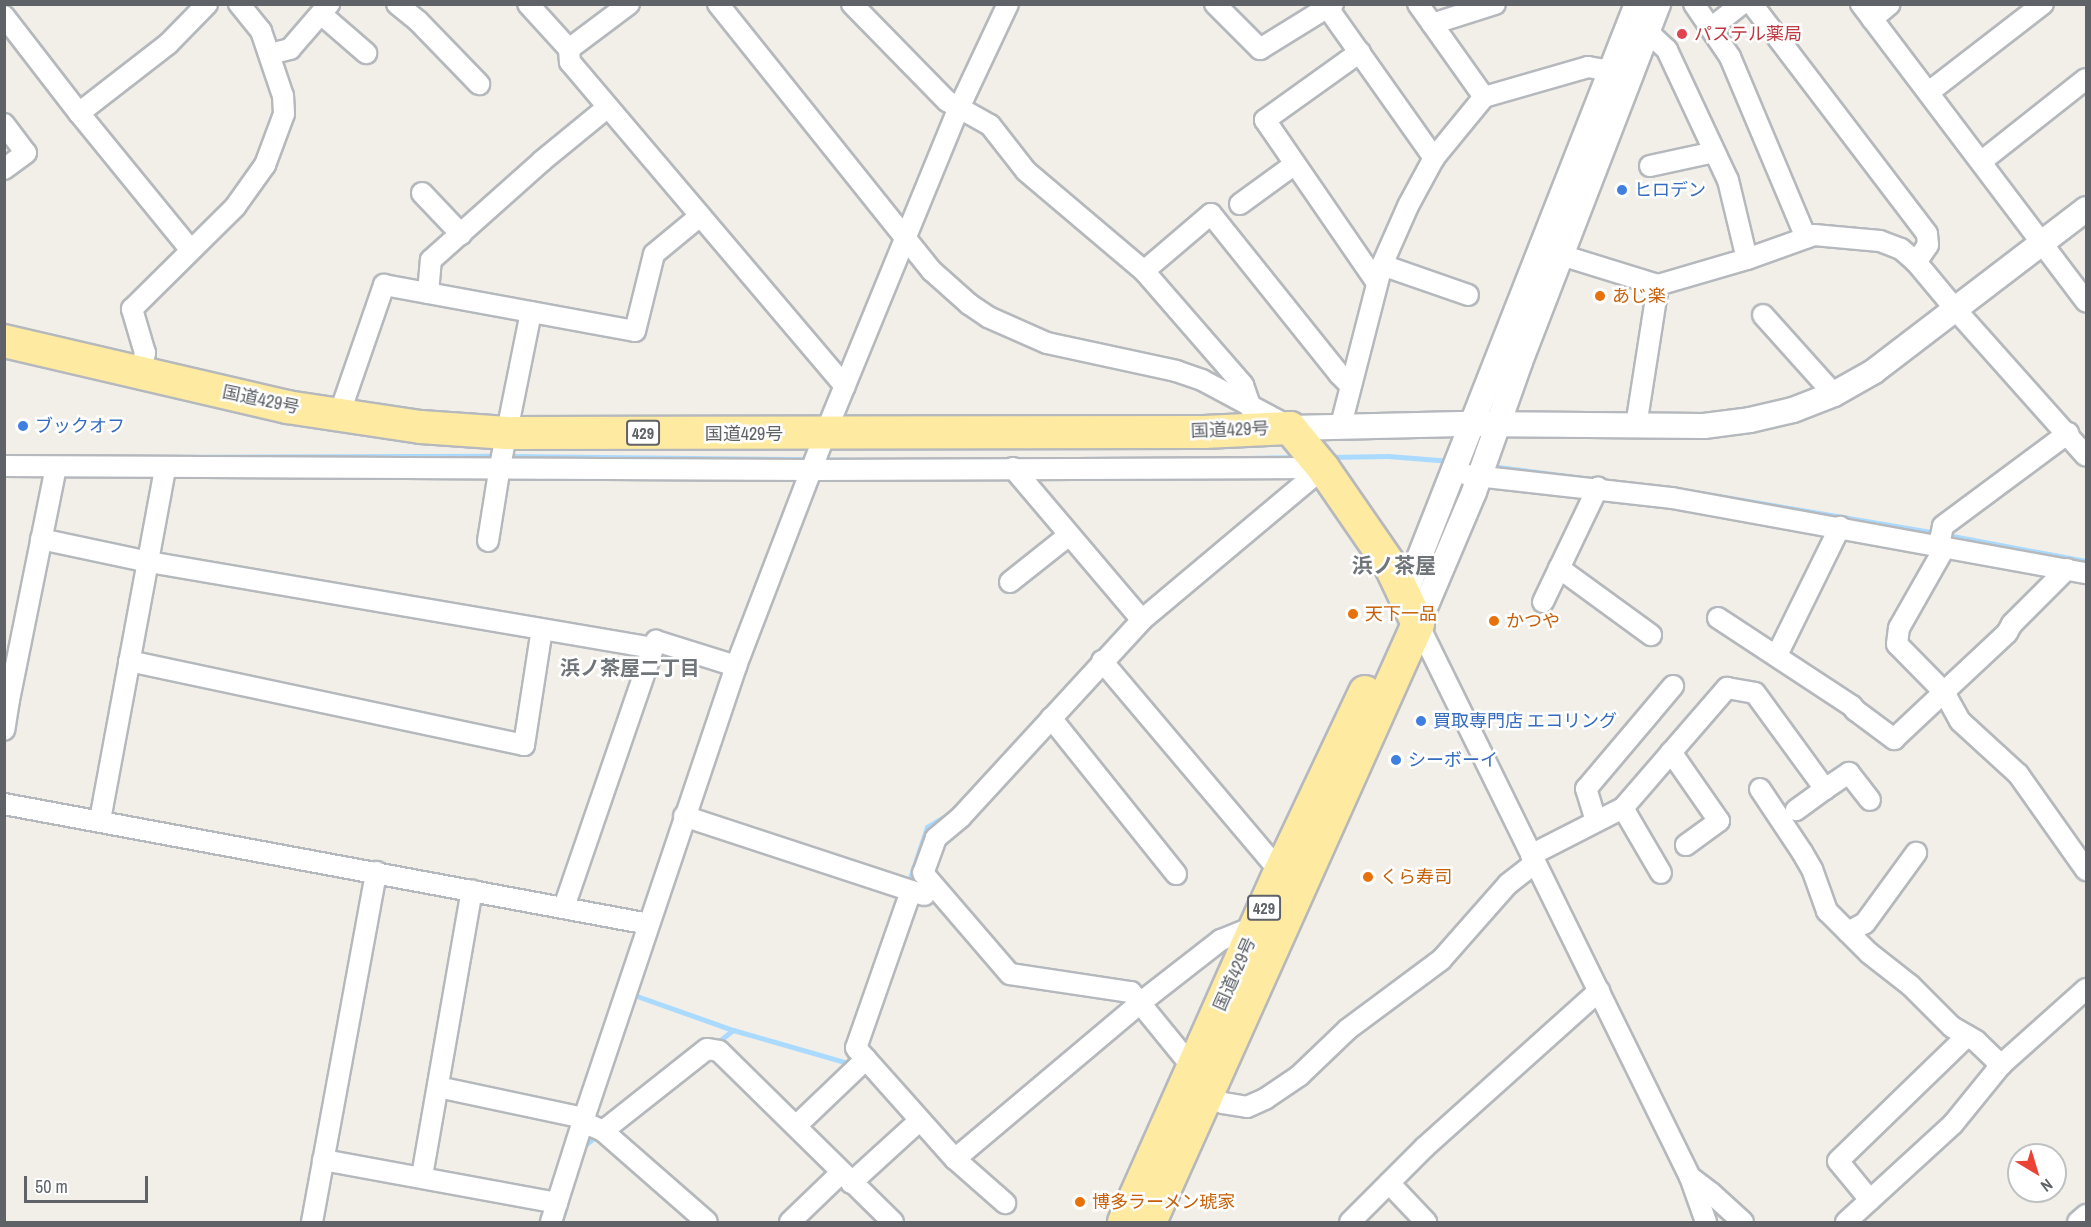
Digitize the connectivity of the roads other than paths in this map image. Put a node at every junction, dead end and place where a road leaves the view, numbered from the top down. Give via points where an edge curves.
1 (207, 4) edge
2 (239, 4) edge
3 (397, 4) edge
4 (528, 4) edge
5 (628, 4) edge
6 (718, 4) edge
7 (852, 4) edge
8 (1008, 4) edge
9 (1215, 4) edge
10 (1419, 4) edge
11 (1495, 4) edge
12 (1637, 4) edge
13 (1658, 4) edge
14 (1695, 4) edge
15 (1742, 4) edge
16 (1752, 4) edge
17 (1890, 4) edge
18 (2043, 4) edge
19 (1328, 6) edge
20 (325, 9) edge
21 (1867, 12) edge
22 (4, 16) edge
23 (1432, 24) junction
24 (1710, 28) junction
25 (1648, 32) junction
26 (569, 49) junction
27 (1360, 52) junction
28 (366, 53) dead end
29 (270, 54) junction
30 (1610, 71) junction
31 (2086, 79) edge
32 (479, 84) dead end
33 (1929, 92) junction
34 (1484, 97) junction
35 (608, 108) junction
36 (959, 108) junction
37 (79, 113) junction
38 (4, 124) edge
39 (1715, 152) junction
40 (1434, 158) junction
41 (1982, 161) junction
42 (1295, 164) junction
43 (1650, 166) dead end
44 (4, 169) edge
45 (422, 193) dead end
46 (1240, 204) dead end
47 (2086, 209) edge
48 (700, 216) junction
49 (461, 234) junction
50 (906, 237) junction
51 (1806, 238) junction
52 (2042, 243) junction
53 (190, 249) junction
54 (1551, 253) junction
55 (1747, 259) junction
56 (1916, 262) junction
57 (1143, 271) junction
58 (1379, 274) junction
59 (1658, 285) junction
60 (428, 293) junction
61 (1468, 295) dead end
62 (2086, 302) edge
63 (1956, 310) junction
64 (531, 312) junction
65 (1763, 315) dead end
66 (4, 341) edge
67 (140, 372) junction
68 (1349, 384) junction
69 (845, 386) junction
70 (1834, 394) junction
71 (339, 415) junction
72 (1248, 417) junction
73 (1472, 424) junction
74 (1498, 424) junction
75 (1341, 425) junction
76 (1636, 426) junction
77 (1290, 428) junction
78 (2068, 433) junction
79 (502, 453) junction
80 (817, 456) junction
81 (2086, 456) edge
82 (1317, 461) junction
83 (4, 466) edge
84 (1455, 466) junction
85 (56, 467) junction
86 (165, 468) junction
87 (1013, 468) junction
88 (1482, 469) junction
89 (1598, 488) junction
90 (1840, 527) junction
91 (1069, 535) junction
92 (41, 539) junction
93 (1942, 540) junction
94 (488, 541) dead end
95 (149, 562) junction
96 (1559, 568) junction
97 (2077, 571) edge
98 (1010, 582) dead end
99 (1406, 594) junction
100 (1543, 602) dead end
101 (1139, 616) junction
102 (1718, 618) dead end
103 (1418, 624) junction
104 (542, 629) junction
105 (1651, 635) dead end
106 (653, 648) junction
107 (1777, 655) junction
108 (129, 661) junction
109 (1102, 661) junction
110 (736, 666) junction
111 (1673, 686) dead end
112 (1944, 692) junction
113 (7, 699) edge
114 (1051, 718) junction
115 (4, 730) edge
116 (1671, 752) junction
117 (1760, 789) dead end
118 (1825, 789) junction
119 (1870, 800) dead end
120 (4, 804) edge
121 (1623, 808) junction
122 (1796, 810) dead end
123 (684, 816) junction
124 (100, 820) junction
125 (1596, 821) junction
126 (1686, 845) dead end
127 (1916, 853) dead end
128 (1533, 859) junction
129 (2086, 870) edge
130 (376, 872) junction
131 (1280, 872) junction
132 (1176, 873) dead end
133 (1661, 873) dead end
134 (472, 890) junction
135 (907, 890) junction
136 (949, 903) junction
137 (564, 907) junction
138 (649, 924) junction
139 (1256, 926) junction
140 (1848, 932) junction
141 (2086, 989) edge
142 (1599, 991) junction
143 (1140, 1003) junction
144 (1967, 1035) junction
145 (866, 1059) junction
146 (2001, 1065) junction
147 (1200, 1082) junction
148 (438, 1087) junction
149 (579, 1119) junction
150 (920, 1120) junction
151 (796, 1126) junction
152 (603, 1131) junction
153 (324, 1160) junction
154 (955, 1160) junction
155 (423, 1176) junction
156 (1690, 1177) junction
157 (846, 1178) junction
158 (1389, 1183) junction
159 (1870, 1200) junction
160 (551, 1202) junction
161 (1005, 1203) dead end
162 (2086, 1215) edge
163 (870, 1216) edge
164 (312, 1222) edge
165 (551, 1222) edge
166 (707, 1222) edge
167 (790, 1222) edge
168 (893, 1222) edge
169 (1124, 1222) edge
170 (1150, 1222) edge
171 (1350, 1222) edge
172 (1426, 1222) edge
173 (1706, 1222) edge
174 (1743, 1222) edge
175 (1846, 1222) edge
176 (2078, 1222) edge

1 - 37 street via 168,44
2 - 29 street via 261,31
3 - 32 street
4 - 26 street
5 - 26 street
6 - 50 street
7 - 36 street via 947,101
8 - 36 street
9 - 19 street via 1260,49
10 - 23 street
11 - 23 street
12 - 30 street
13 - 25 street
14 - 24 street
15 - 24 street
16 - 56 street via 1927,234 1928,245
17 - 21 street
18 - 33 street
19 - 27 street
20 - 28 street
20 - 29 street via 290,50
21 - 33 street
22 - 37 street
23 - 34 street
24 - 51 street via 1730,57
25 - 39 street via 1667,50
25 - 54 street
26 - 35 street via 570,62
27 - 40 street
27 - 42 street via 1265,120
29 - 53 street via 283,96 284,114 277,137 265,165 235,207
30 - 34 street via 1588,67
30 - 54 street
31 - 41 street
33 - 41 street
34 - 40 street
35 - 48 street
35 - 49 street
36 - 50 street
36 - 57 street via 990,125 1026,171
37 - 53 street
38 - 44 street via 26,153
39 - 43 street
39 - 55 street via 1728,180
40 - 58 street
41 - 52 street
42 - 46 street
42 - 58 street
45 - 49 street
47 - 52 street
48 - 64 street via 654,254 635,331
48 - 69 street
49 - 60 street via 431,260
50 - 69 street
50 - 72 street via 932,271 988,316 1047,343 1176,370 1217,387
51 - 55 street
51 - 56 street via 1814,235 1880,241 1901,249
52 - 62 street
52 - 63 street
53 - 67 street via 132,309 145,353
54 - 59 street
54 - 73 street
54 - 74 street
55 - 59 street
56 - 63 street
57 - 68 street via 1210,214
57 - 72 street via 1243,385
58 - 61 street
58 - 68 street
59 - 76 street
60 - 64 street
60 - 71 street via 384,285
63 - 70 street via 1873,372
63 - 78 street
64 - 79 street
65 - 70 street
66 - 67 highway, 国道429号 / 429
67 - 71 highway, 国道429号 / 429 via 287,407
68 - 75 street
69 - 80 street
70 - 76 street via 1793,410 1750,420 1704,426
71 - 79 highway, 国道429号 / 429 via 421,427
72 - 77 highway, 国道429号 / 429
72 - 80 highway, 国道429号 / 429
73 - 74 street
73 - 75 street
73 - 84 street
74 - 76 street
74 - 88 street
75 - 77 street
77 - 82 highway, 国道429号
78 - 81 street
78 - 93 street
79 - 80 highway, 国道429号 / 429
79 - 86 street
79 - 94 street
80 - 87 street
80 - 110 street
82 - 87 street
82 - 99 highway, 国道429号
82 - 101 street
83 - 85 street
84 - 88 street
84 - 99 street
85 - 86 street
85 - 92 street
86 - 95 street
87 - 91 street
88 - 89 street
88 - 103 street
89 - 90 street
89 - 96 street
90 - 93 street
90 - 107 street
91 - 98 street
91 - 101 street
92 - 95 street
92 - 113 street
93 - 97 street
93 - 112 street via 1899,628 1897,644
95 - 104 street
95 - 108 street
96 - 100 street
96 - 105 street
97 - 112 street via 2012,624
99 - 103 highway, 国道429号
99 - 131 highway, 国道429号 / 429 via 1381,659
101 - 109 street
102 - 107 street
103 - 128 street
103 - 147 highway, 国道429号 / 429
104 - 106 street
104 - 108 street via 524,745
106 - 110 street via 656,641
106 - 137 street
107 - 112 street via 1894,739
108 - 124 street
109 - 114 street
109 - 131 street
110 - 123 street
111 - 125 street via 1586,789
112 - 129 street via 1960,722 2018,774
113 - 115 street
114 - 132 street
114 - 136 street via 961,818 936,838 922,873
116 - 118 street via 1727,688 1755,693
116 - 121 street
116 - 126 street via 1719,821
117 - 140 street via 1807,861 1827,911
118 - 119 street via 1849,773
118 - 122 street
120 - 124 street
121 - 125 street
121 - 133 street
123 - 135 street
123 - 138 street
124 - 130 street
125 - 128 street
127 - 140 street via 1865,923
128 - 142 street
128 - 147 street via 1441,960 1348,1029 1299,1076 1265,1099 1247,1107 1223,1103
130 - 134 street
130 - 153 street
131 - 139 highway, 国道429号 / 429
134 - 137 street
134 - 148 street
135 - 136 street
135 - 145 street via 856,1048
136 - 143 street via 1011,974 1131,992
137 - 138 street
138 - 149 street
139 - 143 street via 1221,940
139 - 147 highway, 国道429号 / 429
140 - 144 street via 1952,1027
141 - 146 street
142 - 156 street
142 - 158 street via 1425,1146
143 - 147 street
143 - 154 street
144 - 146 street
144 - 159 street via 1838,1161
145 - 150 street
145 - 151 street
146 - 159 street via 1953,1124
147 - 169 highway, 国道429号 / 429
147 - 170 highway, 国道429号 / 429
148 - 149 street
148 - 155 street
149 - 152 street
149 - 160 street
150 - 154 street
150 - 157 street
151 - 152 street via 719,1051 707,1049
151 - 157 street
152 - 166 street
153 - 155 street
153 - 164 street
154 - 161 street
155 - 160 street
156 - 173 street
156 - 174 street
157 - 163 street
157 - 167 street
158 - 171 street
158 - 172 street
159 - 175 street
160 - 165 street
162 - 176 street
163 - 168 street

